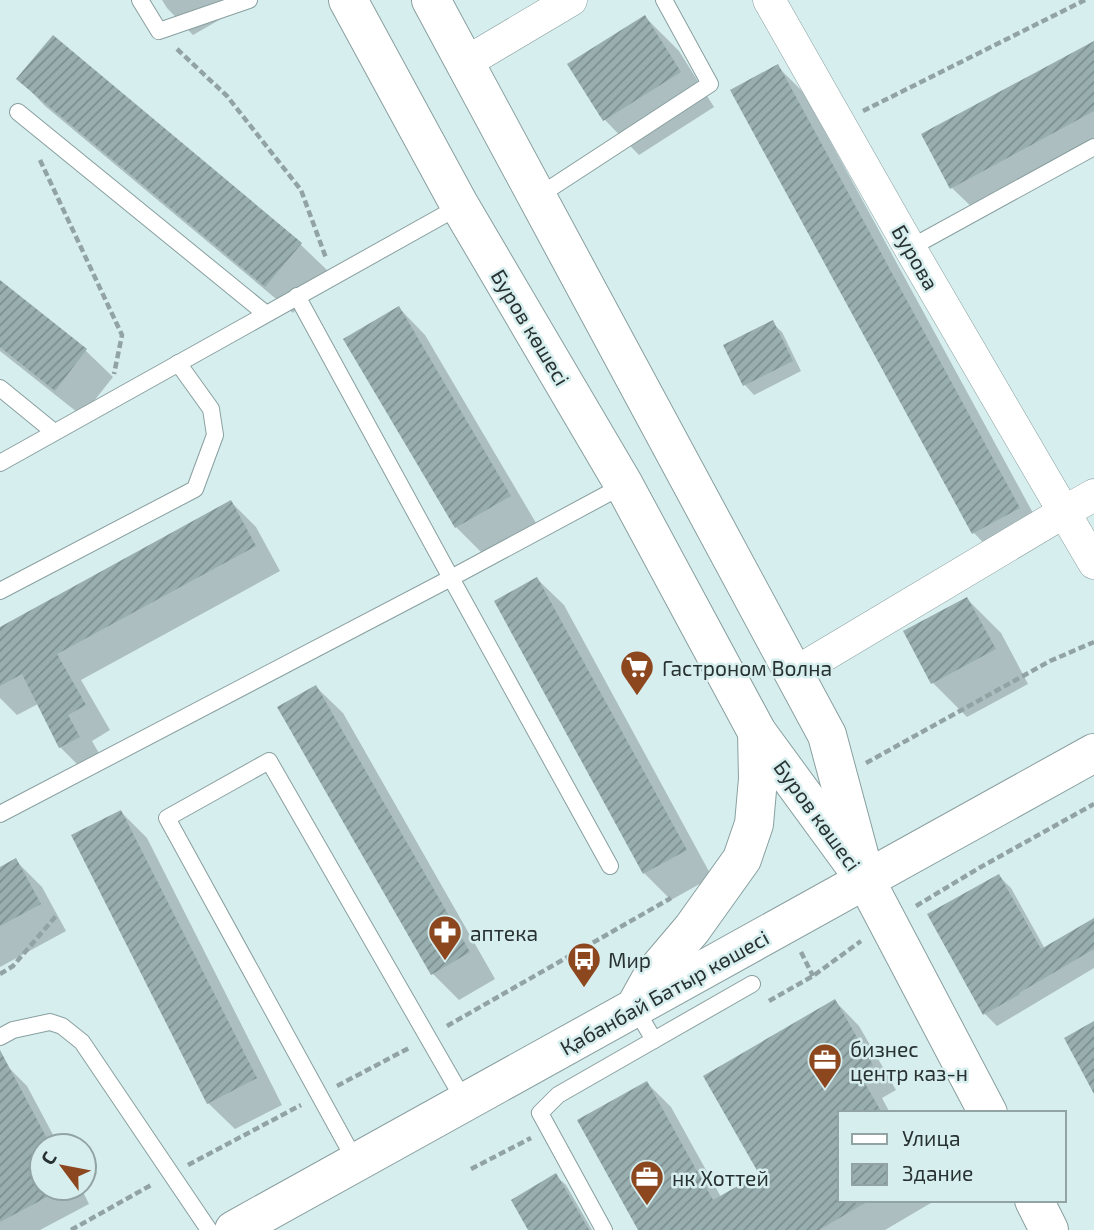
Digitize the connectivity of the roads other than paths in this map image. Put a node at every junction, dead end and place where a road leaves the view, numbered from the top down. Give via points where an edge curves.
1 (140, 0) edge
2 (249, 0) edge
3 (348, 0) edge
4 (431, 0) edge
5 (571, 0) edge
6 (664, 0) edge
7 (769, 0) edge
8 (465, 63) junction
9 (18, 112) road end
10 (1094, 147) edge
11 (537, 197) junction
12 (460, 206) junction
13 (910, 248) junction
14 (297, 296) junction
15 (266, 314) junction
16 (178, 363) junction
17 (0, 388) edge
18 (54, 432) junction
19 (0, 463) edge
20 (624, 485) junction
21 (1094, 495) edge
22 (1064, 512) junction
23 (1094, 563) edge
24 (451, 578) junction
25 (0, 591) edge
26 (793, 674) junction
27 (757, 732) junction
28 (1094, 753) edge
29 (0, 814) edge
30 (610, 866) dead end
31 (866, 881) junction
32 (752, 984) dead end
33 (635, 1008) junction
34 (0, 1037) edge
35 (654, 1040) junction
36 (465, 1102) junction
37 (987, 1111) edge
38 (356, 1162) junction
39 (1035, 1202) edge
40 (209, 1230) edge
41 (234, 1230) edge
42 (604, 1230) edge
43 (1049, 1230) edge

1 - 2 lane via 159,31
3 - 12 main road, Буров көшесі
4 - 8 main road, Буров көшесі
5 - 8 street
6 - 11 lane via 710,84
7 - 13 street, Бурова
8 - 11 main road, Буров көшесі
9 - 15 lane
10 - 13 lane
11 - 26 main road, Буров көшесі
12 - 14 lane
12 - 20 main road, Буров көшесі
13 - 22 street, Бурова
14 - 15 lane
14 - 24 lane
15 - 16 lane
16 - 18 lane
16 - 25 lane via 211,409 215,435 195,489
17 - 18 lane
18 - 19 lane
20 - 24 lane
20 - 27 main road, Буров көшесі
21 - 22 street
22 - 23 street, Бурова
22 - 26 street
24 - 29 lane
24 - 30 lane
26 - 31 main road, Буров көшесі via 827,735
27 - 31 main road, Буров көшесі
27 - 33 main road via 754,824 743,859 653,975
28 - 31 main road, Қабанбай Батыр көшесі
31 - 33 main road, Қабанбай Батыр көшесі
31 - 37 main road
32 - 35 lane
33 - 35 lane
33 - 36 main road, Қабанбай Батыр көшесі
34 - 40 lane via 50,1022 82,1042
35 - 42 lane via 558,1095 540,1114
36 - 38 main road, Қабанбай Батыр көшесі
36 - 38 lane via 269,761 167,818
38 - 41 main road, Қабанбай Батыр көшесі
39 - 43 main road

